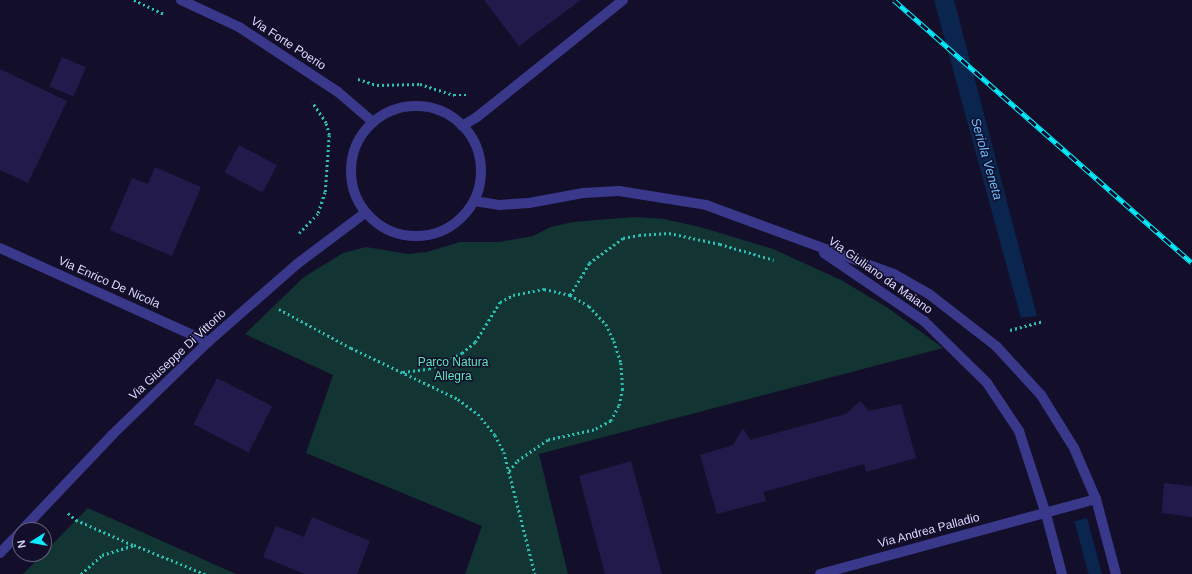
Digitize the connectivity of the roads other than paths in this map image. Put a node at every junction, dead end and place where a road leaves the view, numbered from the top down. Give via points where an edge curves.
1 (181, 0) edge
2 (623, 0) edge
3 (372, 122) junction
4 (462, 126) junction
5 (474, 201) junction
6 (365, 213) junction
7 (809, 243) junction
8 (0, 248) edge
9 (208, 342) junction
10 (1096, 499) junction
11 (1046, 514) junction
12 (30, 522) edge
13 (12, 540) edge
14 (0, 553) edge
15 (820, 574) edge
16 (1062, 574) edge
17 (1116, 574) edge

1 - 3 street, Via Forte Poerio via 240,27 338,92
2 - 4 street via 477,117
3 - 4 street via 400,108 422,106 443,112
3 - 6 street via 354,148 350,170 353,191
4 - 5 street via 474,141 480,163 480,179
5 - 6 street via 456,223 435,234 415,237 399,235 375,223
5 - 7 street, Via Giuliano da Maiano via 499,205 529,203 583,193 619,191 706,205
6 - 9 street, Via Giuseppe Di Vittorio via 297,264
7 - 10 street, Via Giuliano da Maiano via 894,274 929,294 996,346 1041,395 1061,424
7 - 11 street, Via Giuliano da Maiano via 887,293 924,321 987,383 1019,431
8 - 9 street, Via Enrico De Nicola
9 - 12 street, Via Giuseppe Di Vittorio via 112,435
10 - 11 street
10 - 17 street, Via Giuliano da Maiano
11 - 15 street, Via Andrea Palladio
11 - 16 street, Via Giuliano da Maiano
13 - 14 street

